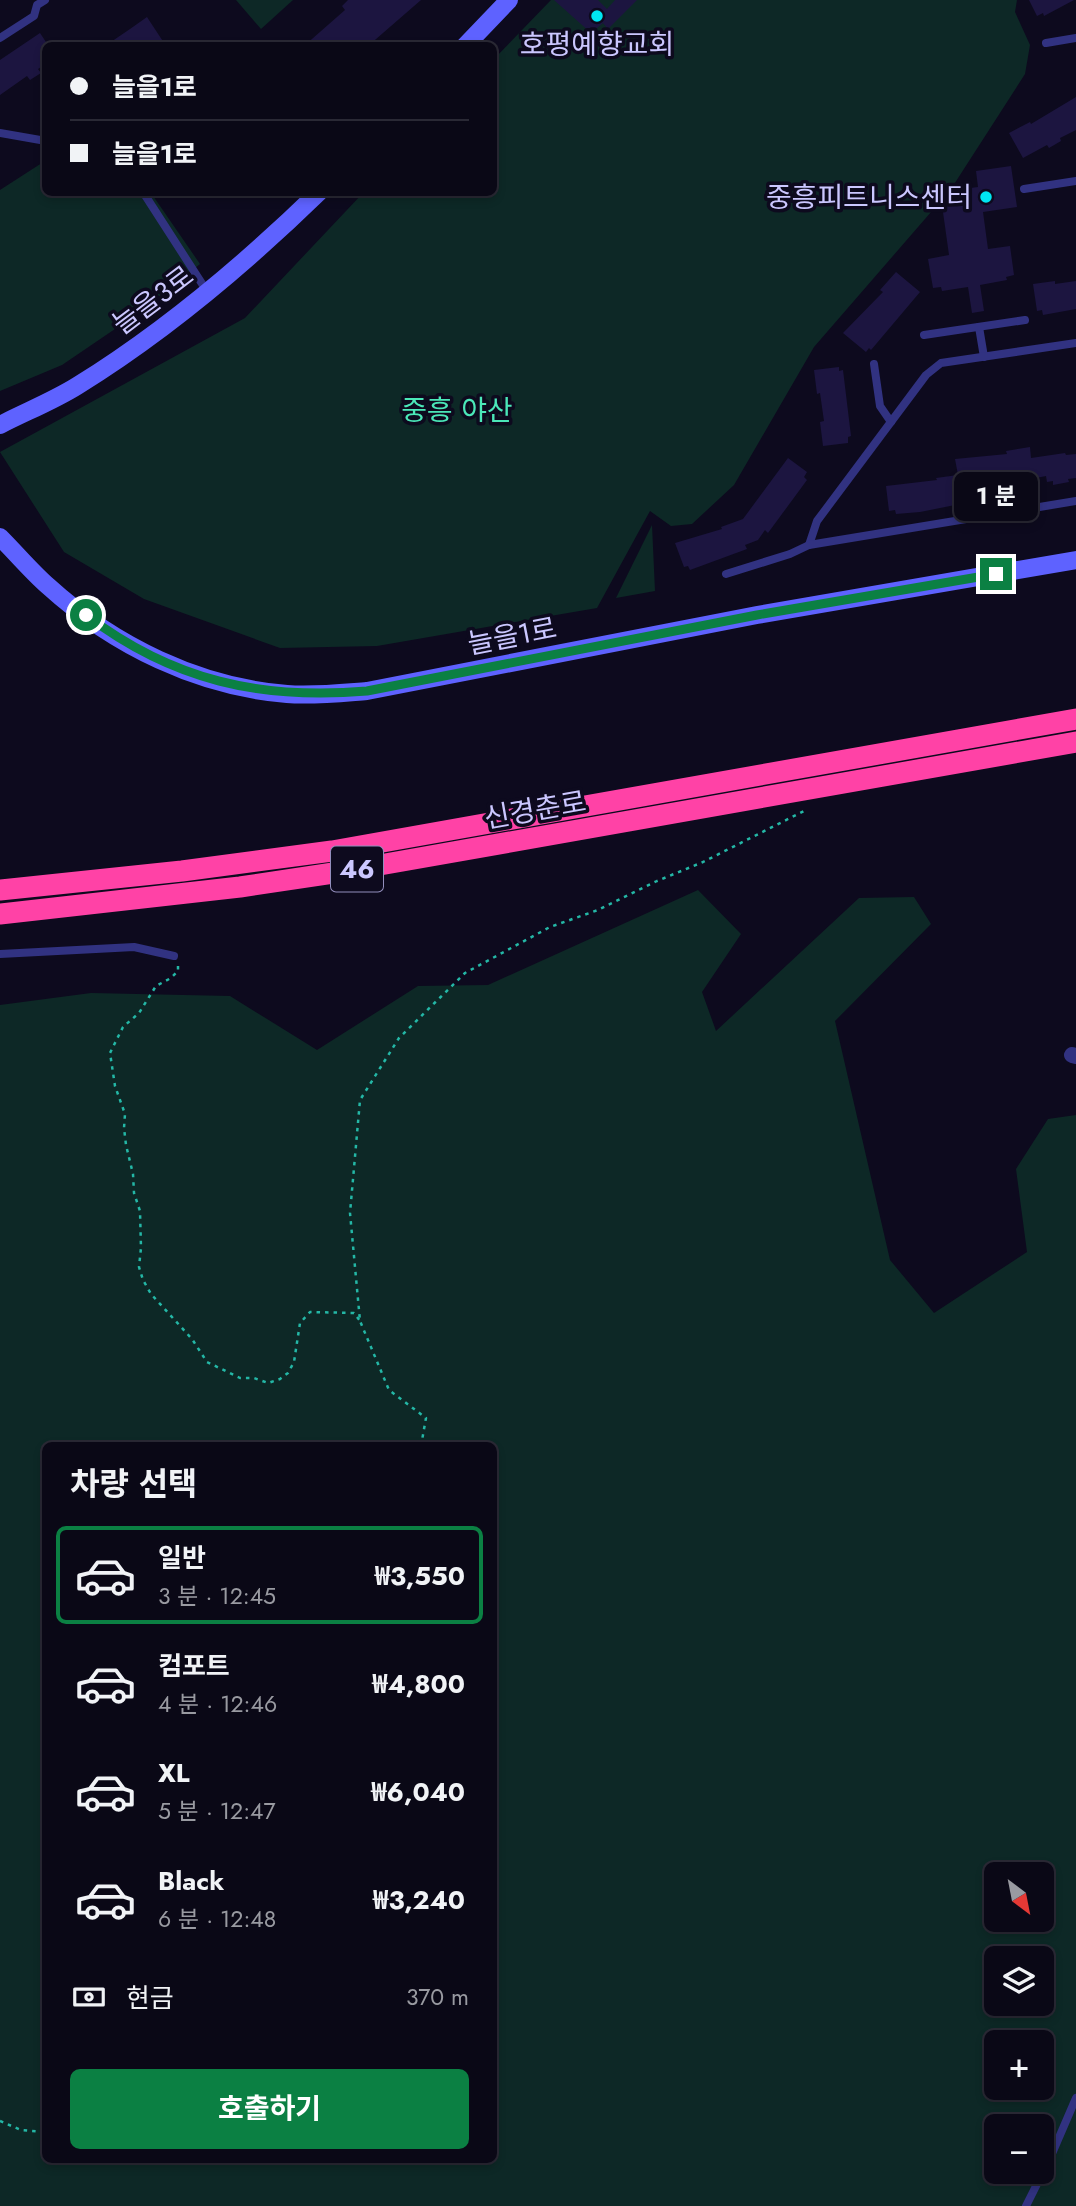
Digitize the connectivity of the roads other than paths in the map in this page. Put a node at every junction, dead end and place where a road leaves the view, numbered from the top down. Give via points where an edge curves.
1 (44, 0) edge
2 (509, 0) edge
3 (0, 37) edge
4 (1076, 38) edge
5 (469, 42) edge
6 (1046, 43) dead end
7 (0, 133) edge
8 (42, 140) edge
9 (1076, 181) edge
10 (1024, 189) dead end
11 (146, 196) edge
12 (315, 196) edge
13 (208, 293) junction
14 (1025, 320) dead end
15 (979, 327) junction
16 (924, 335) dead end
17 (1076, 343) edge
18 (984, 357) junction
19 (874, 365) dead end
20 (891, 422) junction
21 (0, 425) edge
22 (1076, 501) edge
23 (0, 537) edge
24 (809, 545) junction
25 (1076, 560) edge
26 (726, 574) dead end
27 (1076, 719) edge
28 (1076, 742) edge
29 (0, 890) edge
30 (0, 914) edge
31 (0, 954) edge
32 (174, 956) road end
33 (1076, 2098) edge
34 (1026, 2206) edge

1 - 3 lane via 34,16
2 - 5 street
4 - 6 lane
7 - 8 lane
9 - 10 lane
11 - 13 lane
12 - 13 street, 늘을3로
13 - 21 street, 늘을3로 via 75,387
14 - 15 lane
15 - 16 lane
15 - 18 lane
17 - 18 lane
18 - 20 lane via 941,363 926,375
19 - 20 lane via 880,406
20 - 24 lane via 817,521
22 - 24 lane
23 - 25 street, 늘을1로 via 49,587 154,658 239,687 288,694 367,691 757,615
24 - 26 lane
27 - 29 highway, 신경춘로 / 46 via 332,851
28 - 30 highway, 신경춘로 / 46 via 443,855 240,887
31 - 32 lane via 134,947
33 - 34 lane

